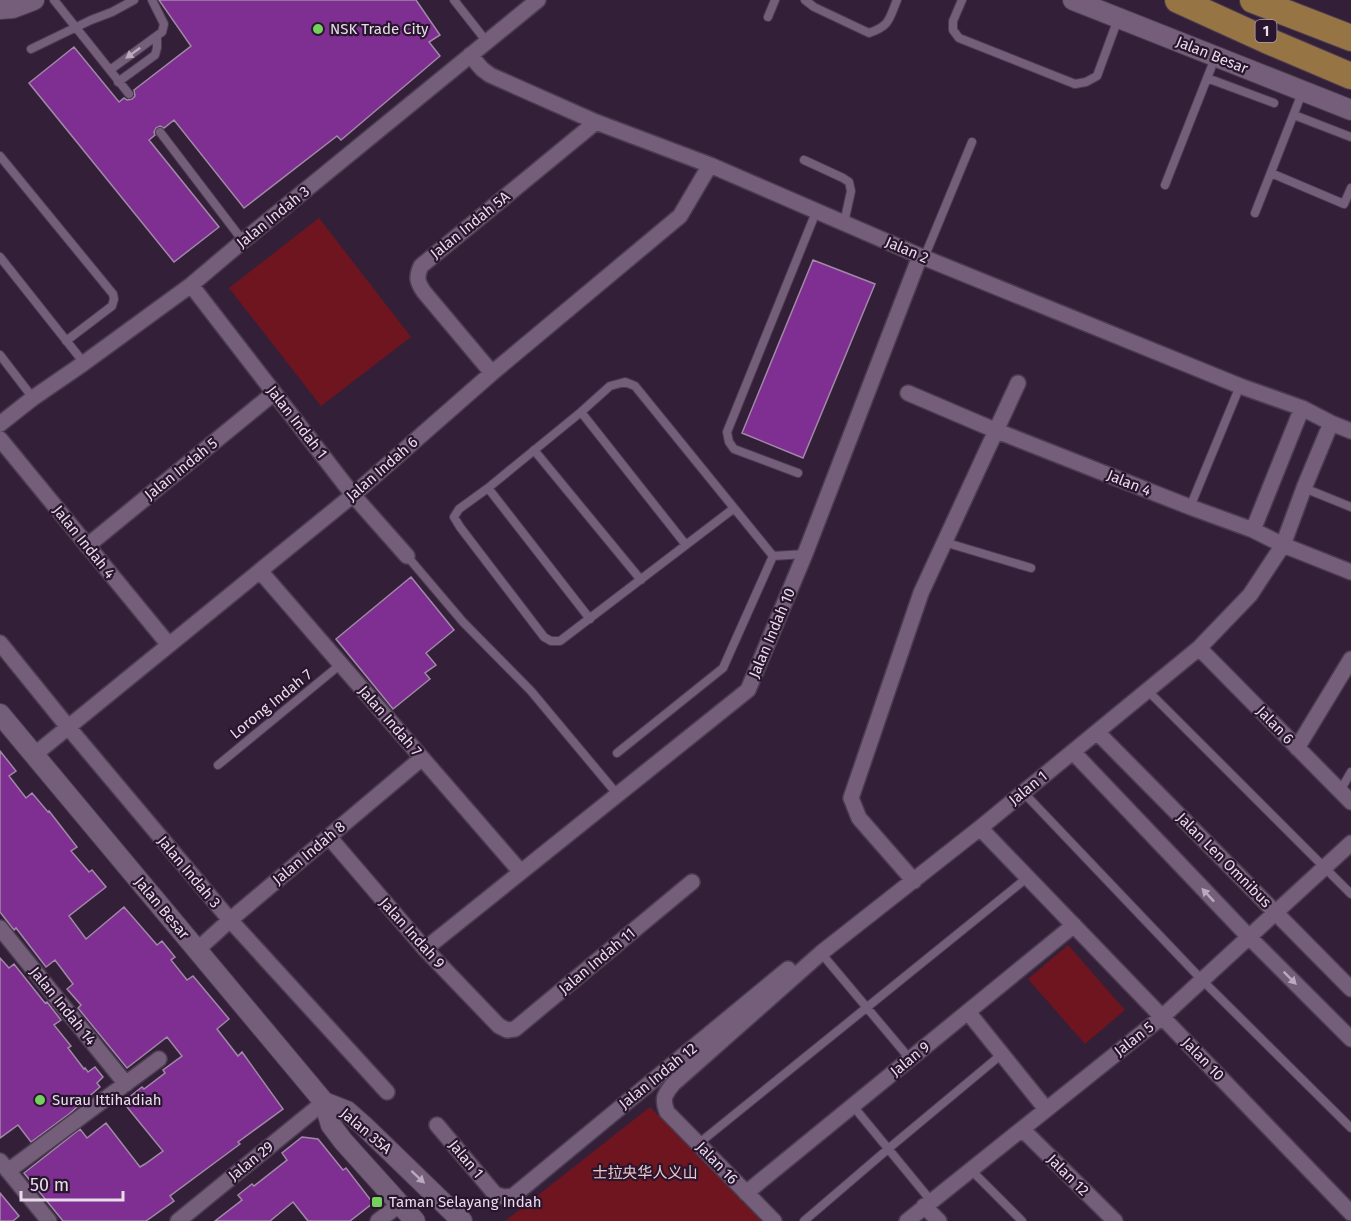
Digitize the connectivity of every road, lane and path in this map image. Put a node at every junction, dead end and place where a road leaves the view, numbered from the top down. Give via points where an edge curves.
1 (34, 0) edge
2 (54, 0) edge
3 (134, 0) edge
4 (152, 0) edge
5 (454, 0) edge
6 (537, 0) edge
7 (775, 0) edge
8 (805, 0) edge
9 (897, 0) edge
10 (962, 0) edge
11 (1073, 0) edge
12 (1179, 0) edge
13 (1253, 0) edge
14 (1275, 0) edge
15 (0, 9) edge
16 (768, 17) dead end
17 (1118, 18) junction
18 (1351, 25) edge
19 (75, 28) junction
20 (157, 37) junction
21 (1351, 38) edge
22 (487, 42) junction
23 (31, 49) dead end
24 (470, 56) junction
25 (1215, 57) junction
26 (1351, 62) edge
27 (110, 70) junction
28 (1351, 76) edge
29 (1207, 78) junction
30 (118, 82) junction
31 (1303, 91) junction
32 (129, 94) dead end
33 (1274, 103) dead end
34 (1351, 110) edge
35 (1294, 115) junction
36 (596, 122) junction
37 (160, 132) dead end
38 (1351, 137) edge
39 (972, 142) dead end
40 (0, 156) edge
41 (804, 160) dead end
42 (710, 165) junction
43 (1271, 173) junction
44 (1165, 185) dead end
45 (1351, 188) edge
46 (816, 212) junction
47 (1255, 213) dead end
48 (844, 223) junction
49 (243, 241) junction
50 (0, 257) edge
51 (922, 257) junction
52 (191, 285) junction
53 (66, 341) junction
54 (0, 355) edge
55 (84, 363) junction
56 (492, 373) junction
57 (1018, 383) dead end
58 (1240, 386) junction
59 (274, 393) junction
60 (908, 393) dead end
61 (33, 398) junction
62 (1302, 408) junction
63 (581, 412) junction
64 (1, 420) edge
65 (1331, 423) junction
66 (997, 431) junction
67 (1351, 431) edge
68 (0, 440) edge
69 (534, 450) junction
70 (798, 473) dead end
71 (488, 488) junction
72 (1304, 488) junction
73 (353, 495) junction
74 (1190, 507) junction
75 (1351, 507) edge
76 (733, 509) junction
77 (1253, 530) junction
78 (944, 542) junction
79 (686, 545) junction
80 (1283, 545) junction
81 (87, 546) junction
82 (805, 554) junction
83 (407, 556) joint
84 (772, 556) junction
85 (1031, 568) dead end
86 (260, 571) junction
87 (1351, 572) edge
88 (641, 580) junction
89 (590, 619) junction
90 (0, 643) edge
91 (169, 645) junction
92 (1199, 648) junction
93 (1351, 659) edge
94 (341, 664) junction
95 (1148, 690) junction
96 (0, 714) edge
97 (68, 727) junction
98 (1097, 732) junction
99 (1297, 748) junction
100 (1073, 752) junction
101 (617, 753) dead end
102 (34, 755) junction
103 (422, 758) junction
104 (218, 765) dead end
105 (1351, 772) edge
106 (1340, 791) junction
107 (1023, 792) junction
108 (617, 794) junction
109 (1351, 802) edge
110 (980, 828) junction
111 (329, 837) junction
112 (1351, 843) edge
113 (1325, 867) junction
114 (520, 871) junction
115 (1028, 877) junction
116 (914, 881) junction
117 (692, 882) dead end
118 (1351, 894) edge
119 (1276, 912) junction
120 (230, 920) junction
121 (1074, 925) junction
122 (0, 928) edge
123 (1249, 937) junction
124 (425, 949) junction
125 (197, 950) junction
126 (821, 953) junction
127 (1202, 980) junction
128 (1351, 989) edge
129 (866, 1007) junction
130 (968, 1012) junction
131 (1162, 1017) junction
132 (499, 1026) joint
133 (1351, 1039) edge
134 (1002, 1054) junction
135 (159, 1059) dead end
136 (910, 1059) junction
137 (126, 1084) junction
138 (387, 1092) dead end
139 (324, 1102) junction
140 (664, 1104) joint
141 (853, 1106) junction
142 (1046, 1109) junction
143 (437, 1125) dead end
144 (1351, 1128) edge
145 (1022, 1129) junction
146 (698, 1144) junction
147 (888, 1149) junction
148 (4, 1166) edge
149 (971, 1170) junction
150 (746, 1193) junction
151 (495, 1194) joint
152 (399, 1204) junction
153 (928, 1204) junction
154 (1351, 1213) edge
155 (49, 1221) edge
156 (178, 1221) edge
157 (378, 1221) edge
158 (415, 1221) edge
159 (462, 1221) edge
160 (774, 1221) edge
161 (804, 1221) edge
162 (907, 1221) edge
163 (939, 1221) edge
164 (1022, 1221) edge
165 (1114, 1221) edge

1 - 15 street
2 - 19 lane
3 - 19 lane
4 - 20 lane via 164,24
5 - 22 lane
6 - 22 street, Jalan Indah 3
7 - 16 lane
8 - 9 lane via 869,33 888,23
10 - 17 lane via 953,21 959,38 1075,84 1097,76
11 - 17 street, Jalan Besar
12 - 26 highway, 1
12 - 28 highway
13 - 21 highway, 1
14 - 18 highway
17 - 25 street, Jalan Besar
19 - 23 lane
19 - 27 lane
20 -> 27 lane
20 - 30 lane via 155,55
22 - 24 street, Jalan Indah 3
24 - 36 street, Jalan 2 via 490,75
24 - 49 street, Jalan Indah 3
25 - 29 lane
25 - 31 street, Jalan Besar
27 - 30 lane
29 - 33 lane
29 - 44 lane
30 - 32 lane
31 - 34 street, Jalan Besar
31 - 35 lane
35 - 38 lane
35 - 43 lane
36 - 42 street, Jalan 2
36 - 56 street, Jalan Indah 5A via 421,266 416,275 424,292
37 - 49 lane
39 - 51 lane
40 - 53 lane via 113,294 112,306
41 - 48 lane via 849,182 851,191
42 - 46 street, Jalan 2
42 - 56 street, Jalan Indah 6 via 680,216
43 - 45 lane via 1344,204
43 - 47 lane
46 - 48 street, Jalan 2
46 - 70 lane via 727,432 734,449
48 - 51 street, Jalan 2
49 - 52 street, Jalan Indah 3
50 - 53 lane
51 - 58 street, Jalan 2
51 - 82 street, Jalan Indah 10
52 - 55 street, Jalan Indah 3
52 - 59 street, Jalan Indah 1
53 - 55 lane
54 - 61 lane
55 - 61 street, Jalan Indah 3
56 - 73 street, Jalan Indah 6
57 - 66 street
58 - 62 street, Jalan 2
58 - 74 lane
59 - 73 street, Jalan Indah 1
59 - 81 street, Jalan Indah 5
60 - 66 street, Jalan 4
61 - 64 street, Jalan Indah 3
62 - 65 street, Jalan 2
62 - 77 street
63 - 69 lane
63 - 76 lane via 610,386 625,382 635,386
63 - 79 lane
65 - 67 street, Jalan 2
65 - 72 street, Jalan 1
66 - 74 street, Jalan 4
66 - 78 street
68 - 81 street, Jalan Indah 4
69 - 71 lane
69 - 88 lane
71 - 89 lane
71 - 89 lane via 454,517 544,637 561,641
72 - 75 lane
72 - 80 street, Jalan 1
73 - 83 street, Jalan Indah 1
73 - 86 street, Jalan Indah 6
74 - 77 street, Jalan 4
76 - 79 lane
76 - 84 lane
77 - 80 street, Jalan 4
78 - 85 lane
78 - 116 street via 921,593 851,798 859,818
79 - 88 lane
80 - 87 street, Jalan 4
80 - 92 street, Jalan 1 via 1250,595
81 - 91 street, Jalan Indah 4
82 - 84 lane
82 - 108 street, Jalan Indah 10 via 748,690
83 - 108 lane via 531,691
84 - 101 lane via 723,669
86 - 91 street, Jalan Indah 6
86 - 94 street, Jalan Indah 7
88 - 89 lane
90 - 97 street, Jalan Indah 3
91 - 97 street, Jalan Indah 6
92 - 95 street, Jalan 1
92 - 99 street, Jalan 6
93 - 99 street
94 - 103 street, Jalan Indah 7
94 - 104 lane, Lorong Indah 7
95 - 98 street, Jalan 1
95 - 113 lane
96 - 102 street, Jalan Besar
97 - 102 street, Jalan Indah 6
97 - 120 street, Jalan Indah 3
98 - 100 street, Jalan 1
98 - 119 street, Jalan Len Omnibus
99 - 106 street, Jalan 6
100 - 107 street, Jalan 1
123 -> 100 street
102 - 125 street, Jalan Besar
103 - 111 street, Jalan Indah 8
103 - 114 street, Jalan Indah 7
105 - 106 lane
106 - 109 street, Jalan 6
107 - 110 street, Jalan 1
107 - 127 lane
108 - 114 street, Jalan Indah 10
110 - 115 street, Jalan 10
110 - 116 street, Jalan 1
111 - 120 street, Jalan Indah 8
111 - 124 street, Jalan Indah 9
112 - 113 street, Jalan 5
113 - 118 lane
113 - 119 street, Jalan 5
114 - 124 street, Jalan Indah 10
115 - 121 street, Jalan 10
115 - 129 lane
116 - 126 street, Jalan 1
117 - 132 street, Jalan Indah 11 via 515,1029
119 - 123 street, Jalan 5
119 - 128 street, Jalan Len Omnibus
120 - 125 street, Jalan Indah 8
120 - 138 street, Jalan Indah 3
121 - 130 street, Jalan 9
121 - 131 street, Jalan 10
122 - 137 street, Jalan Indah 14
123 - 127 street, Jalan 5
123 -> 133 street
124 - 132 street, Jalan Indah 9
125 - 139 street, Jalan Besar
126 - 129 lane
126 - 140 street, Jalan 1 via 673,1084 665,1094
126 - 151 street, Jalan Indah 12 via 807,954 513,1196
127 - 131 street, Jalan 5
127 - 144 lane
129 - 136 lane
129 - 146 lane
130 - 134 street
130 - 136 street, Jalan 9
131 - 142 street, Jalan 5
131 - 154 street, Jalan 10
134 - 142 street
134 - 147 lane
135 - 137 street
136 - 141 street, Jalan 9
137 - 148 street
139 - 152 street, Jalan 35A via 331,1125
139 - 156 street, Jalan 29
139 -> 159 street, Jalan 35A via 346,1111 364,1126
140 - 146 street, Jalan 16
141 - 147 lane
141 - 150 street, Jalan 9
142 - 145 street, Jalan 5
143 - 151 street, Jalan 1
145 - 149 street, Jalan 5
145 - 165 street, Jalan 12
146 - 150 street, Jalan 16
147 - 153 lane
147 - 161 lane
148 - 155 street
149 - 153 street, Jalan 5
149 - 164 lane
150 - 160 street, Jalan 16
152 - 157 street
152 - 158 street, Jalan 35A
153 - 162 street, Jalan 5
153 - 163 street

